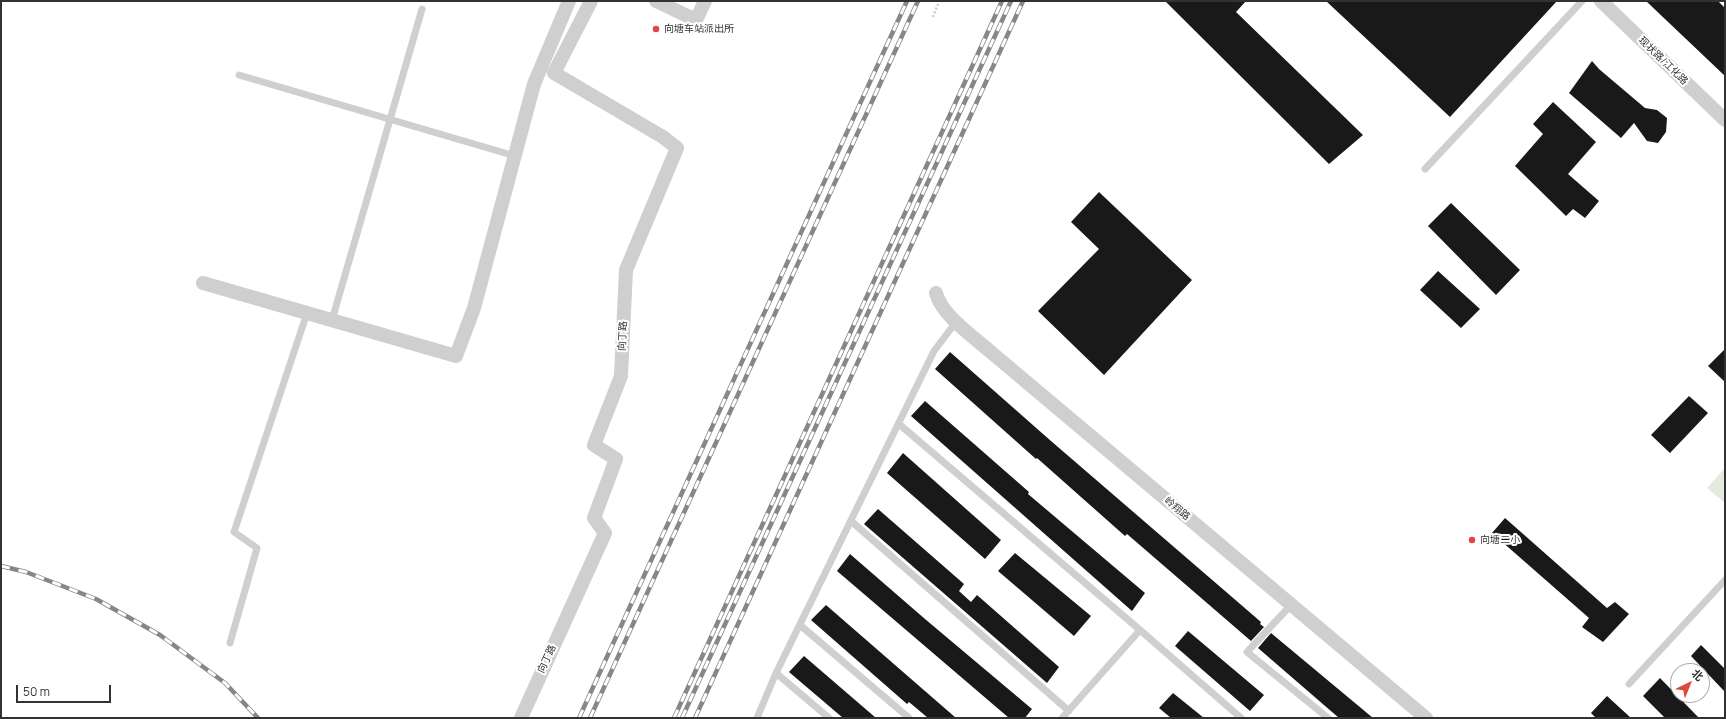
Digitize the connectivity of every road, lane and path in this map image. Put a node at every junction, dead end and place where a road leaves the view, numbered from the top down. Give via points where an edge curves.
1 (569, 1) edge
2 (591, 1) edge
3 (656, 1) edge
4 (705, 1) edge
5 (1582, 1) edge
6 (1600, 1) edge
7 (938, 4) dead end
8 (422, 9) dead end
9 (933, 17) dead end
10 (239, 75) dead end
11 (390, 119) junction
12 (1725, 120) edge
13 (514, 156) junction
14 (1425, 168) dead end
15 (203, 283) dead end
16 (936, 293) dead end
17 (307, 313) junction
18 (332, 320) junction
19 (956, 322) junction
20 (899, 424) junction
21 (851, 521) junction
22 (1725, 580) edge
23 (1291, 605) junction
24 (800, 625) junction
25 (1140, 630) junction
26 (230, 643) dead end
27 (776, 673) junction
28 (1629, 684) dead end
29 (1069, 711) junction
30 (522, 718) edge
31 (757, 718) edge
32 (829, 718) edge
33 (909, 718) edge
34 (1062, 718) edge
35 (1241, 718) edge
36 (1328, 718) edge
37 (1426, 718) edge

1 - 13 street via 534,84
2 - 30 street, 向丁路 via 554,74 663,136 677,148 626,270 621,376 594,445 616,459 594,518 605,533
3 - 4 street via 696,20
5 - 14 lane
6 - 12 street, 现状路/江化路
7 - 9 path
8 - 11 lane
10 - 11 lane
11 - 13 lane
11 - 18 lane
13 - 18 street via 474,308 456,356
15 - 17 street
16 - 19 street, 岭翔路 via 939,303
17 - 18 street
17 - 26 lane via 234,532 257,548
19 - 20 lane via 934,351
19 - 23 street, 岭翔路
20 - 21 lane
20 - 25 lane
21 - 24 lane
21 - 29 lane
22 - 28 lane
23 - 36 lane via 1247,652
23 - 37 street, 岭翔路
24 - 27 lane
24 - 33 lane
25 - 29 lane
25 - 35 lane
27 - 31 lane
27 - 32 lane
29 - 34 lane

